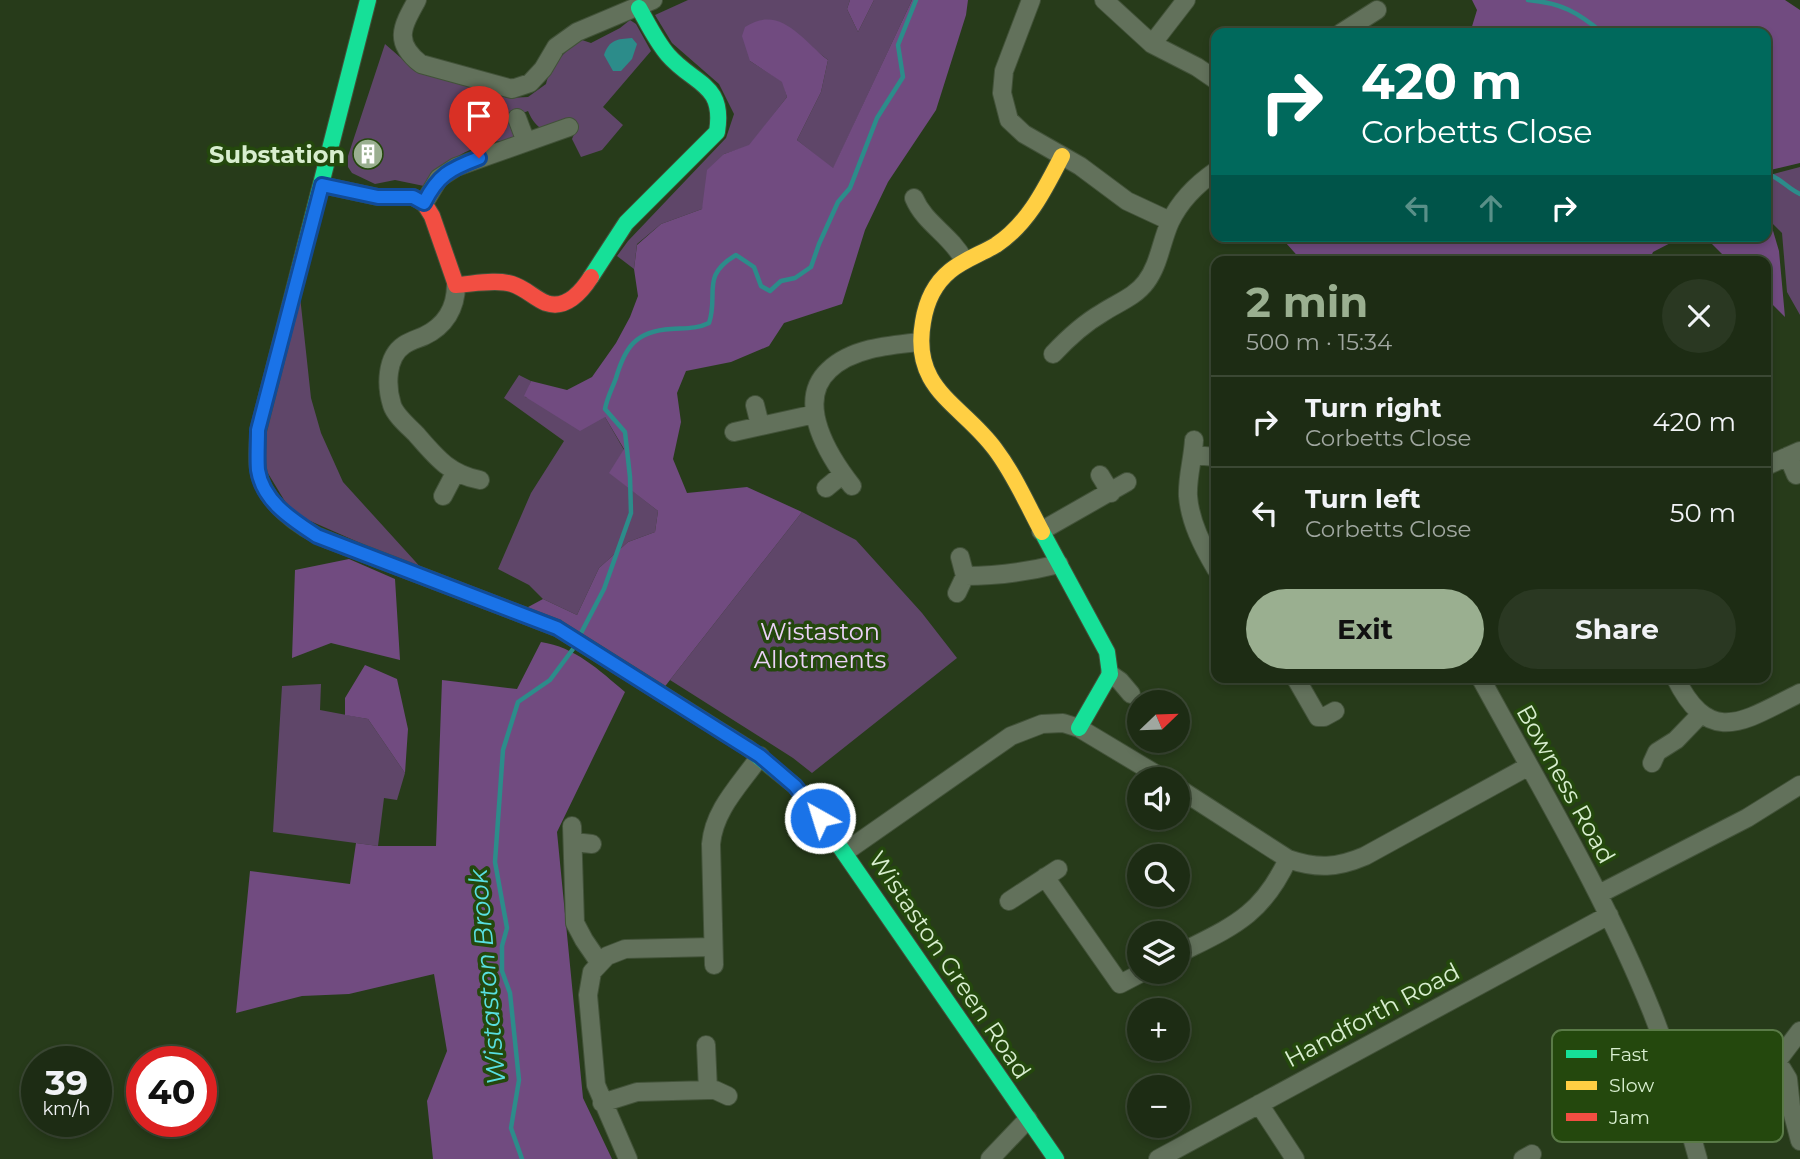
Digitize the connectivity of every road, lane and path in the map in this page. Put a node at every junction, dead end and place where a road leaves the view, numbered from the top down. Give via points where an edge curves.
1 (368, 0) edge
2 (417, 0) edge
3 (1031, 0) edge
4 (1104, 0) edge
5 (1186, 0) edge
6 (646, 4) edge
7 (1377, 10) dead end
8 (1351, 28) edge
9 (1152, 44) junction
10 (1211, 77) edge
11 (517, 118) dead end
12 (569, 127) dead end
13 (526, 142) junction
14 (1062, 156) junction
15 (1211, 175) edge
16 (322, 185) junction
17 (914, 198) dead end
18 (424, 203) junction
19 (1170, 221) junction
20 (964, 260) junction
21 (456, 285) junction
22 (920, 342) junction
23 (1053, 354) dead end
24 (755, 405) dead end
25 (815, 414) junction
26 (761, 425) junction
27 (734, 432) dead end
28 (1794, 454) edge
29 (1211, 455) edge
30 (1771, 464) edge
31 (455, 473) junction
32 (1100, 475) dead end
33 (1796, 475) dead end
34 (480, 480) dead end
35 (1127, 482) dead end
36 (826, 488) dead end
37 (1111, 493) junction
38 (443, 496) dead end
39 (1041, 531) junction
40 (960, 557) dead end
41 (1211, 560) edge
42 (1059, 564) junction
43 (965, 576) junction
44 (957, 593) dead end
45 (1110, 674) junction
46 (1298, 683) edge
47 (1483, 683) edge
48 (1678, 683) edge
49 (1128, 690) edge
50 (1800, 693) edge
51 (1335, 711) dead end
52 (1700, 714) junction
53 (1079, 728) junction
54 (760, 756) junction
55 (1652, 763) dead end
56 (1529, 766) junction
57 (1145, 767) edge
58 (1800, 786) edge
59 (1190, 796) edge
60 (579, 837) dead end
61 (845, 852) junction
62 (1288, 859) junction
63 (1599, 894) junction
64 (1009, 901) dead end
65 (1609, 915) junction
66 (1190, 948) edge
67 (599, 961) junction
68 (1127, 980) edge
69 (1659, 1030) edge
70 (1800, 1031) edge
71 (706, 1045) dead end
72 (1783, 1054) edge
73 (1783, 1073) edge
74 (708, 1090) junction
75 (729, 1096) dead end
76 (602, 1103) junction
77 (1259, 1104) junction
78 (1028, 1119) junction
79 (1800, 1141) edge
80 (1693, 1142) edge
81 (628, 1159) edge
82 (990, 1159) edge
83 (1056, 1159) edge
84 (1158, 1159) edge
85 (1295, 1159) edge
86 (1698, 1159) edge

1 - 16 street, Wistaston Green Road
2 - 6 street via 405,21 405,50 421,64 512,89 530,83 556,47 577,32
3 - 14 street via 1004,71 1003,103 1009,120 1024,134
4 - 9 street
5 - 9 street
6 - 21 street via 668,57 713,93 719,105 717,132 626,223 582,291 570,300 544,302 510,283
7 - 8 street
9 - 10 street
11 - 13 street
12 - 13 street
13 - 18 street via 456,167 439,178
14 - 19 street via 1127,201
14 - 20 street via 1040,198 1015,230
15 - 19 street via 1194,188
16 - 18 street via 378,197 413,197
16 - 54 street, Wistaston Green Road via 258,430 258,472 270,497 286,516 317,536 557,628
17 - 20 street via 924,216 947,236
18 - 21 street
19 - 23 street via 1143,286 1087,322
20 - 22 street via 935,287
21 - 31 street via 449,316 427,335 404,344 389,367 392,407
22 - 25 street via 875,348 838,362 818,384
22 - 39 street via 932,383 949,406 993,446
24 - 26 street
25 - 26 street
25 - 36 street via 824,440 848,480
26 - 27 street
28 - 30 street
28 - 33 street
29 - 41 street via 1193,448 1189,476 1190,511
31 - 34 street
31 - 38 street
32 - 37 street
35 - 37 street
37 - 39 street
39 - 42 street
40 - 43 street
42 - 43 street via 1024,573
42 - 45 street via 1107,652
43 - 44 street
45 - 49 street
45 - 53 street
46 - 51 street via 1318,717
47 - 56 street, Bowness Road
48 - 52 street
50 - 52 street via 1741,721 1720,723
52 - 55 street via 1676,740 1657,752
53 - 57 street
53 - 61 street via 1055,722 1023,730
54 - 61 street, Wistaston Green Road via 805,798
54 - 67 street via 726,801 713,828 713,956 633,948
56 - 62 street via 1347,864 1317,867
56 - 63 street, Bowness Road
58 - 63 street
59 - 62 street
60 - 67 street via 572,864 575,923
61 - 78 street, Wistaston Green Road
62 - 66 street via 1257,907
63 - 65 street, Bowness Road
64 - 68 street via 1051,873 1119,984
65 - 69 street, Bowness Road
65 - 77 street, Handforth Road
67 - 76 street via 589,979 588,995 594,1075
70 - 72 street
71 - 74 street
73 - 79 street
74 - 75 street
74 - 76 street via 637,1092
76 - 81 street
77 - 84 street, Handforth Road
77 - 85 street
78 - 82 street
78 - 83 street, Wistaston Green Road
80 - 86 street, Bowness Road

